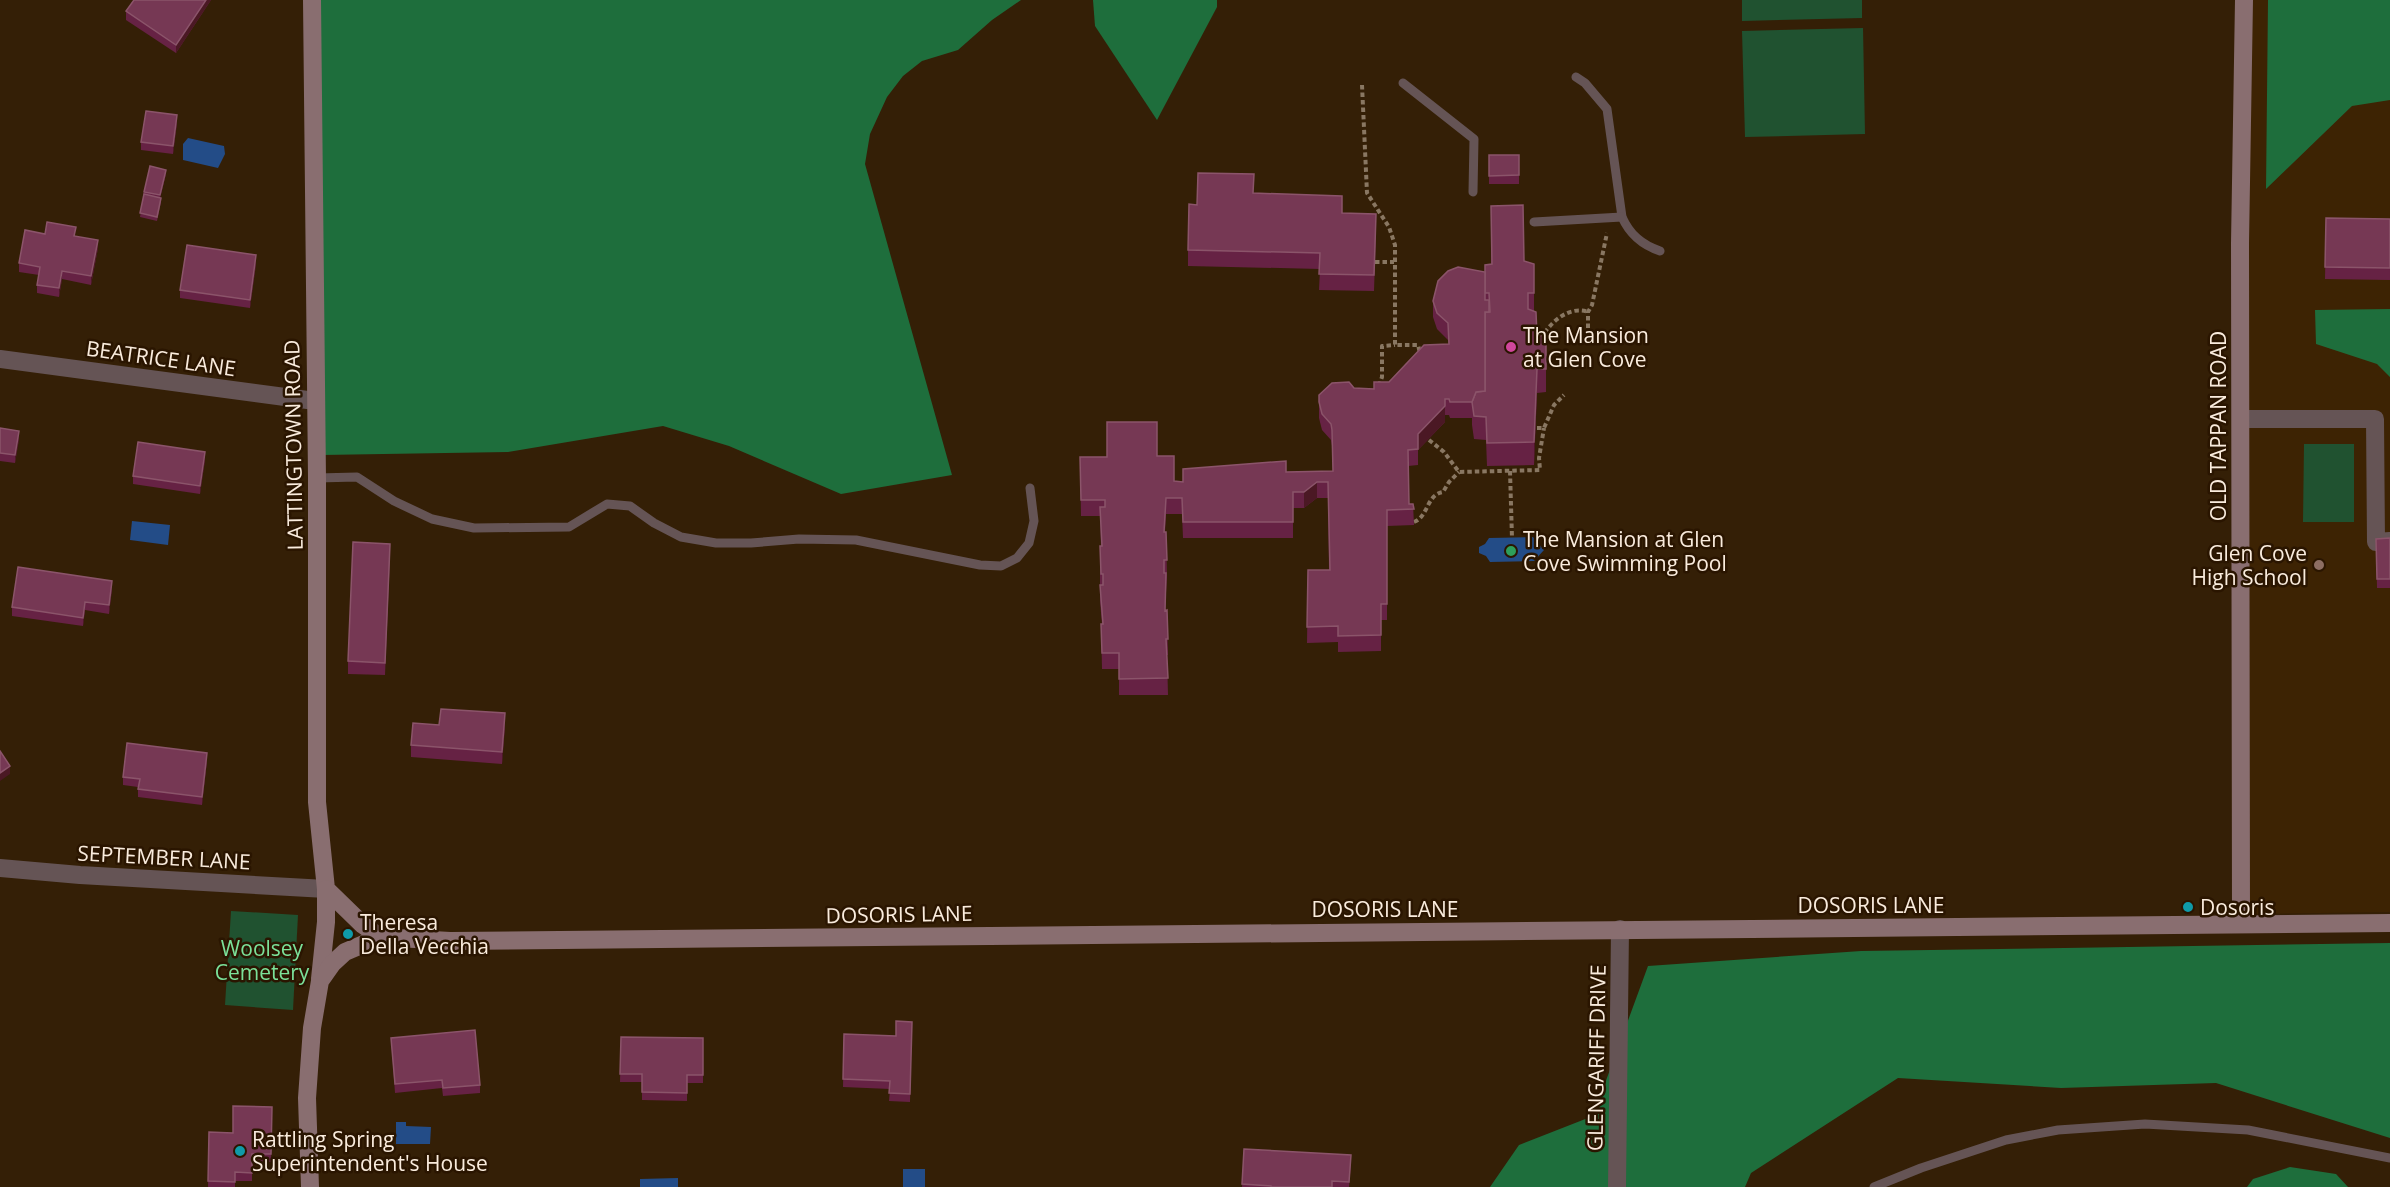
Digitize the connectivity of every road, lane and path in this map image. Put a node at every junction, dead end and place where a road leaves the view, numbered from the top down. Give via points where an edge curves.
1 (312, 0) edge
2 (2244, 0) edge
3 (1576, 77) dead end
4 (1403, 83) dead end
5 (1362, 85) dead end
6 (1473, 192) dead end
7 (1610, 217) junction
8 (1622, 217) junction
9 (1534, 222) dead end
10 (1660, 251) dead end
11 (1375, 262) edge
12 (1394, 262) junction
13 (1588, 312) junction
14 (1588, 328) dead end
15 (1395, 345) junction
16 (1538, 345) edge
17 (0, 359) edge
18 (1424, 362) edge
19 (1375, 389) edge
20 (1564, 395) dead end
21 (315, 401) junction
22 (2241, 419) junction
23 (1537, 428) edge
24 (1544, 428) junction
25 (1429, 440) edge
26 (2383, 461) edge
27 (1510, 471) junction
28 (1459, 472) junction
29 (317, 478) junction
30 (1030, 488) dead end
31 (1414, 522) edge
32 (1512, 538) dead end
33 (2390, 541) edge
34 (0, 868) edge
35 (326, 889) junction
36 (2390, 923) edge
37 (2241, 924) junction
38 (1620, 929) junction
39 (380, 937) junction
40 (320, 981) junction
41 (2390, 1158) edge
42 (310, 1187) edge
43 (1617, 1187) edge
44 (1874, 1187) edge

1 - 21 street, LATTINGTOWN ROAD
2 - 22 street, OLD TAPPAN ROAD
3 - 8 lane via 1607,109
4 - 6 lane via 1474,139
5 - 12 path via 1366,193 1394,238
7 - 8 lane
7 - 9 lane
7 - 13 path
8 - 10 lane via 1632,234
11 - 12 path
12 - 15 path
13 - 14 path
13 - 16 path via 1576,310 1563,316 1548,328
15 - 18 path via 1418,345
15 - 19 path via 1382,346 1382,380
17 - 21 street, BEATRICE LANE
20 - 24 path via 1554,405
21 - 29 street, LATTINGTOWN ROAD
22 - 26 street via 2375,419
22 - 37 street, OLD TAPPAN ROAD
23 - 24 path
24 - 27 path via 1540,470
25 - 28 path
26 - 33 street via 2376,542
27 - 28 path
27 - 32 path
28 - 31 path via 1443,492 1431,499 1422,518
29 - 30 lane via 357,477 432,519 474,528 569,527 607,504 630,506 681,537 716,543 856,540 1001,566 1017,558 1029,543 1034,521
29 - 35 street, LATTINGTOWN ROAD via 317,802
34 - 35 street, SEPTEMBER LANE
35 - 39 street
35 - 40 street, LATTINGTOWN ROAD
36 - 37 street, DOSORIS LANE
37 - 38 street, DOSORIS LANE
38 - 39 street, DOSORIS LANE via 462,941
38 - 43 street, GLENGARIFF DRIVE
39 - 40 street, LATTINGTOWN ROAD via 345,952
40 - 42 street, LATTINGTOWN ROAD via 307,1098
41 - 44 lane via 2248,1130 2145,1124 2058,1130 2006,1140 1921,1167

